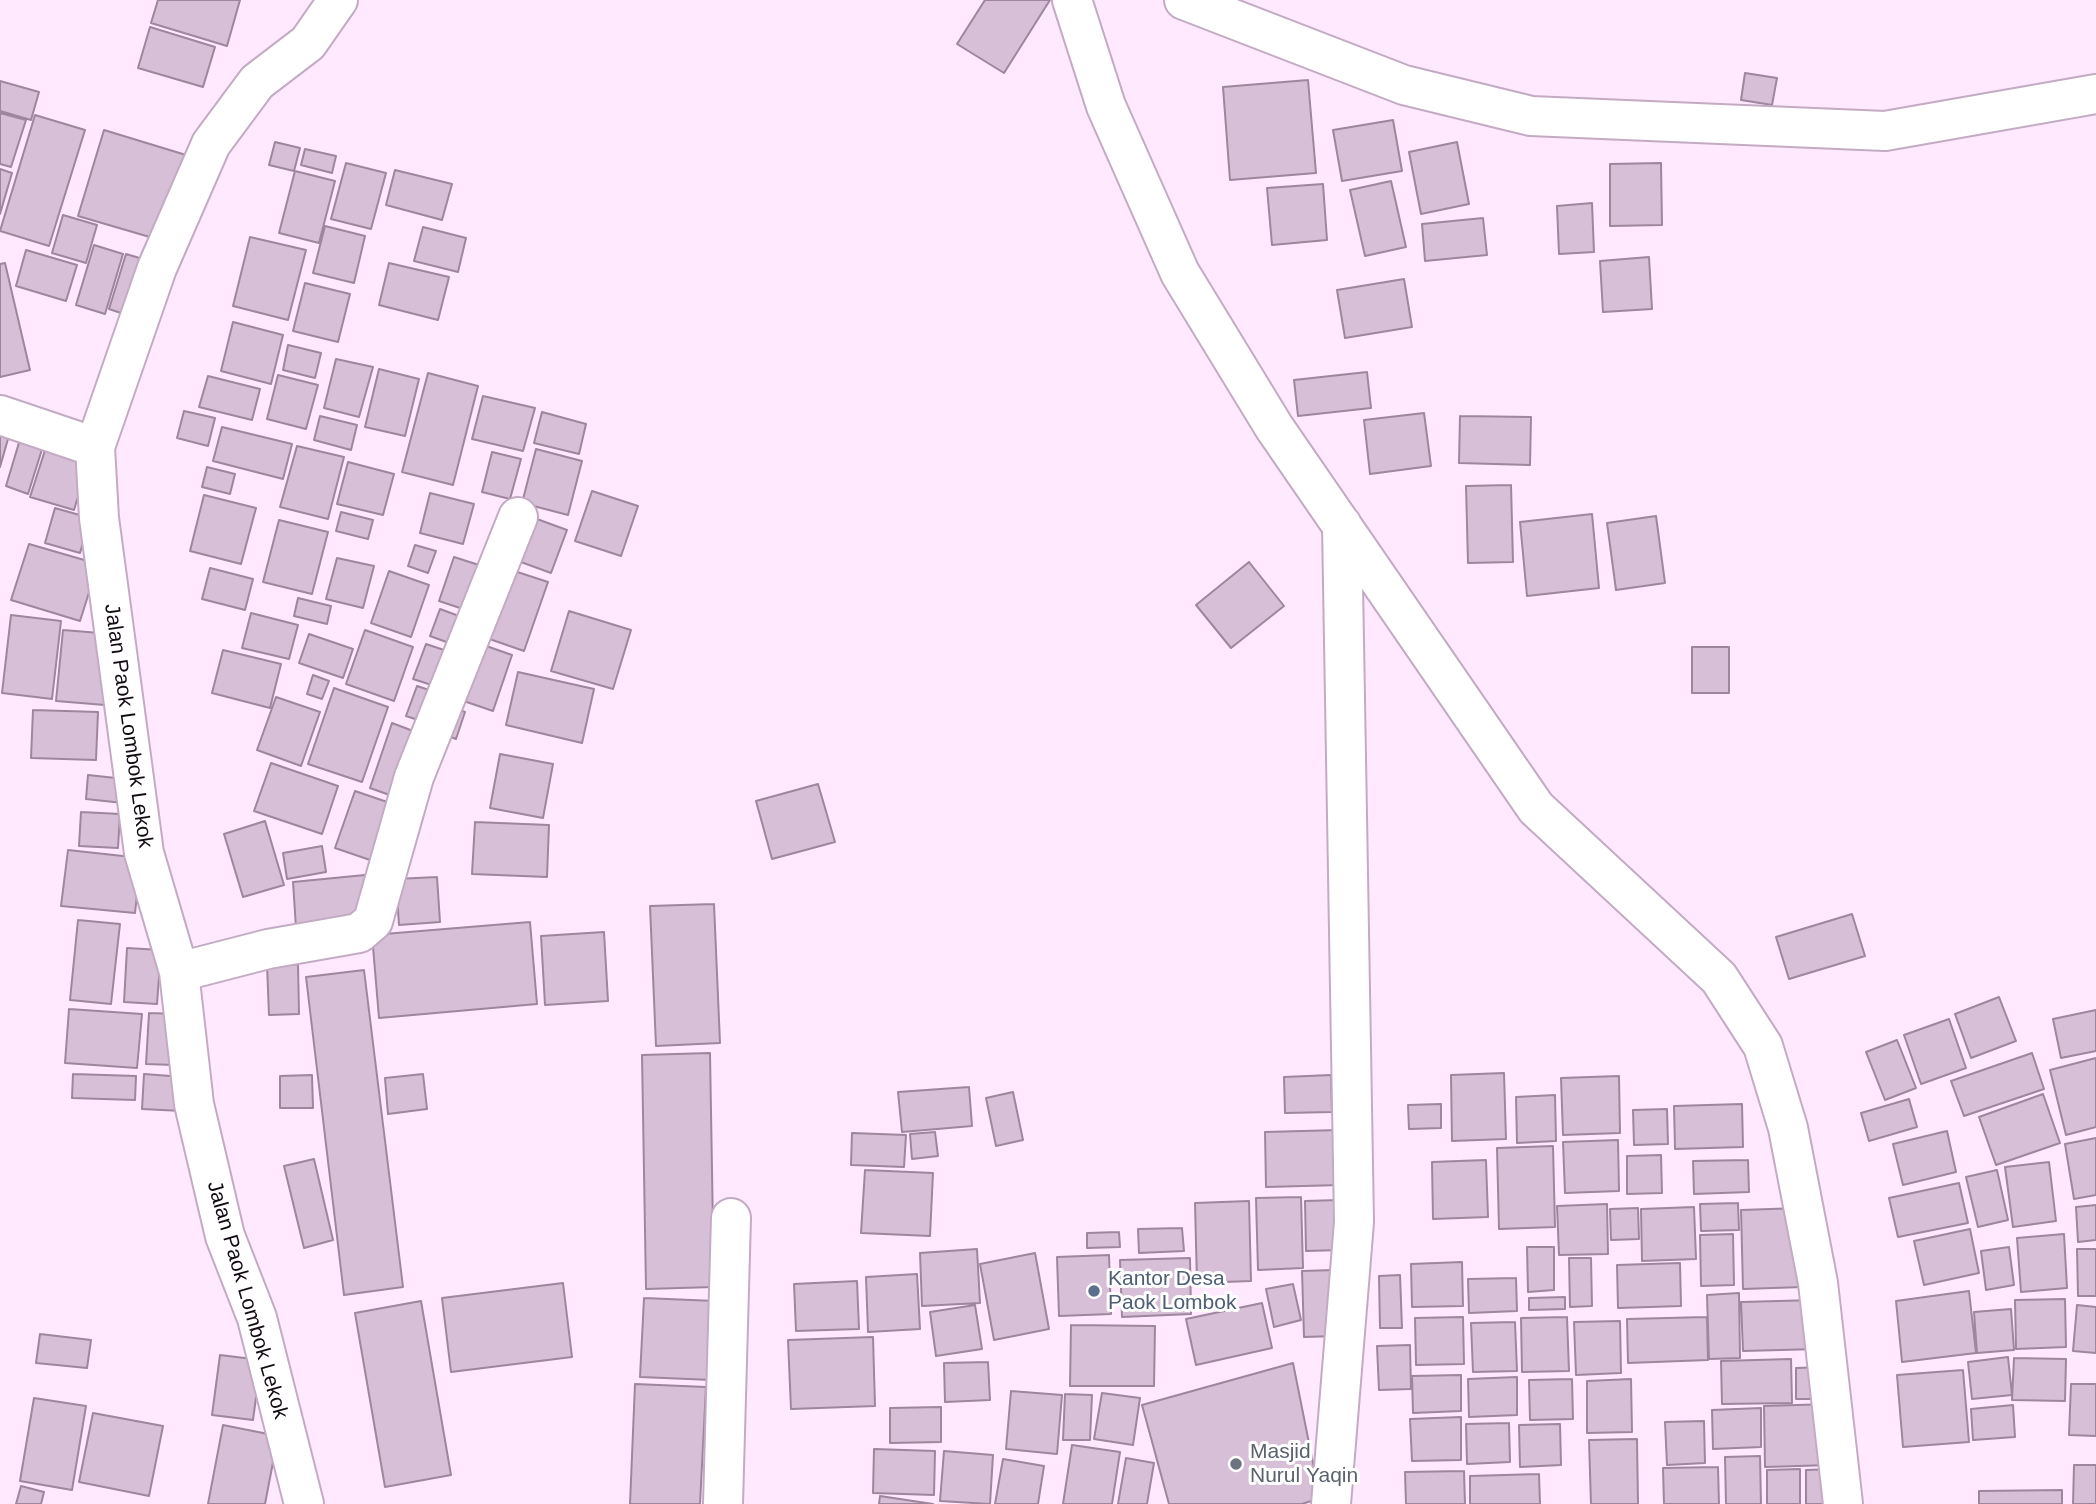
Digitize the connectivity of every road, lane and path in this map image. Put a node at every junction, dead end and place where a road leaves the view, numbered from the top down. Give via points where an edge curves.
1 (338, 0) edge
2 (1072, 0) edge
3 (1184, 0) edge
4 (2096, 94) edge
5 (0, 415) edge
6 (95, 447) junction
7 (519, 517) dead end
8 (1342, 525) junction
9 (179, 972) junction
10 (732, 1218) dead end
11 (304, 1504) edge
12 (723, 1504) edge
13 (1331, 1504) edge
14 (1843, 1504) edge

1 - 6 street, Jalan Paok Lombok Lekok via 308,43 257,82 211,144 157,268
2 - 8 street via 1106,106 1180,273 1274,427
3 - 4 street via 1404,85 1531,117 1885,131
5 - 6 street
6 - 9 street, Jalan Paok Lombok Lekok via 99,518 144,853
7 - 9 street via 414,777 373,921 359,933 268,949
8 - 13 street via 1354,1222
8 - 14 street via 1536,808 1719,978 1763,1046 1788,1128 1818,1283
9 - 11 street, Jalan Paok Lombok Lekok via 194,1104 225,1236 257,1318
10 - 12 street

